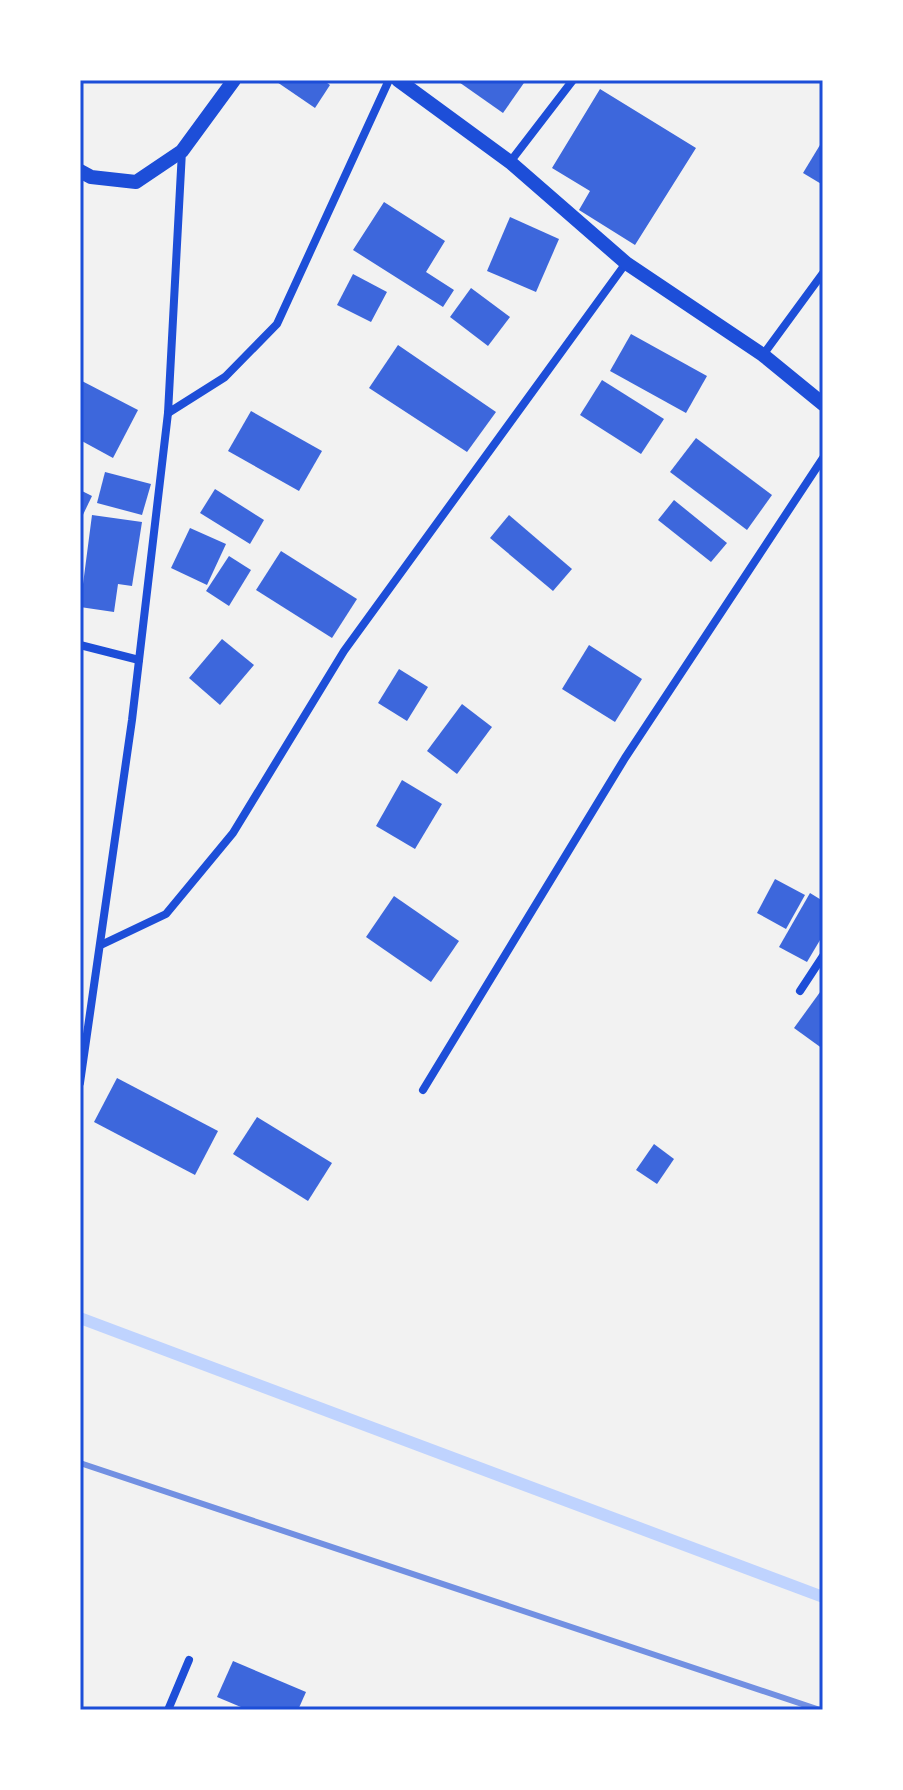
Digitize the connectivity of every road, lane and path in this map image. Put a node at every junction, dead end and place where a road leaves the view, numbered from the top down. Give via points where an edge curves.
1 (234, 80) edge
2 (389, 80) edge
3 (398, 80) edge
4 (573, 80) edge
5 (182, 151) junction
6 (510, 162) junction
7 (80, 171) edge
8 (626, 263) junction
9 (823, 273) edge
10 (763, 355) junction
11 (823, 404) edge
12 (168, 413) junction
13 (823, 458) edge
14 (80, 645) edge
15 (139, 660) junction
16 (103, 944) junction
17 (823, 956) edge
18 (800, 991) dead end
19 (80, 1083) edge
20 (423, 1090) dead end
21 (189, 1660) dead end
22 (168, 1710) edge

1 - 5 street
2 - 12 street via 277,324 225,377
3 - 6 street
4 - 6 street
5 - 7 street via 136,182
5 - 12 street
6 - 8 street
8 - 10 street
8 - 16 street via 344,651 233,833 166,914
9 - 10 street
10 - 11 street
12 - 15 street
13 - 20 street via 625,758
14 - 15 street
15 - 16 street
16 - 19 street
17 - 18 street
21 - 22 street

